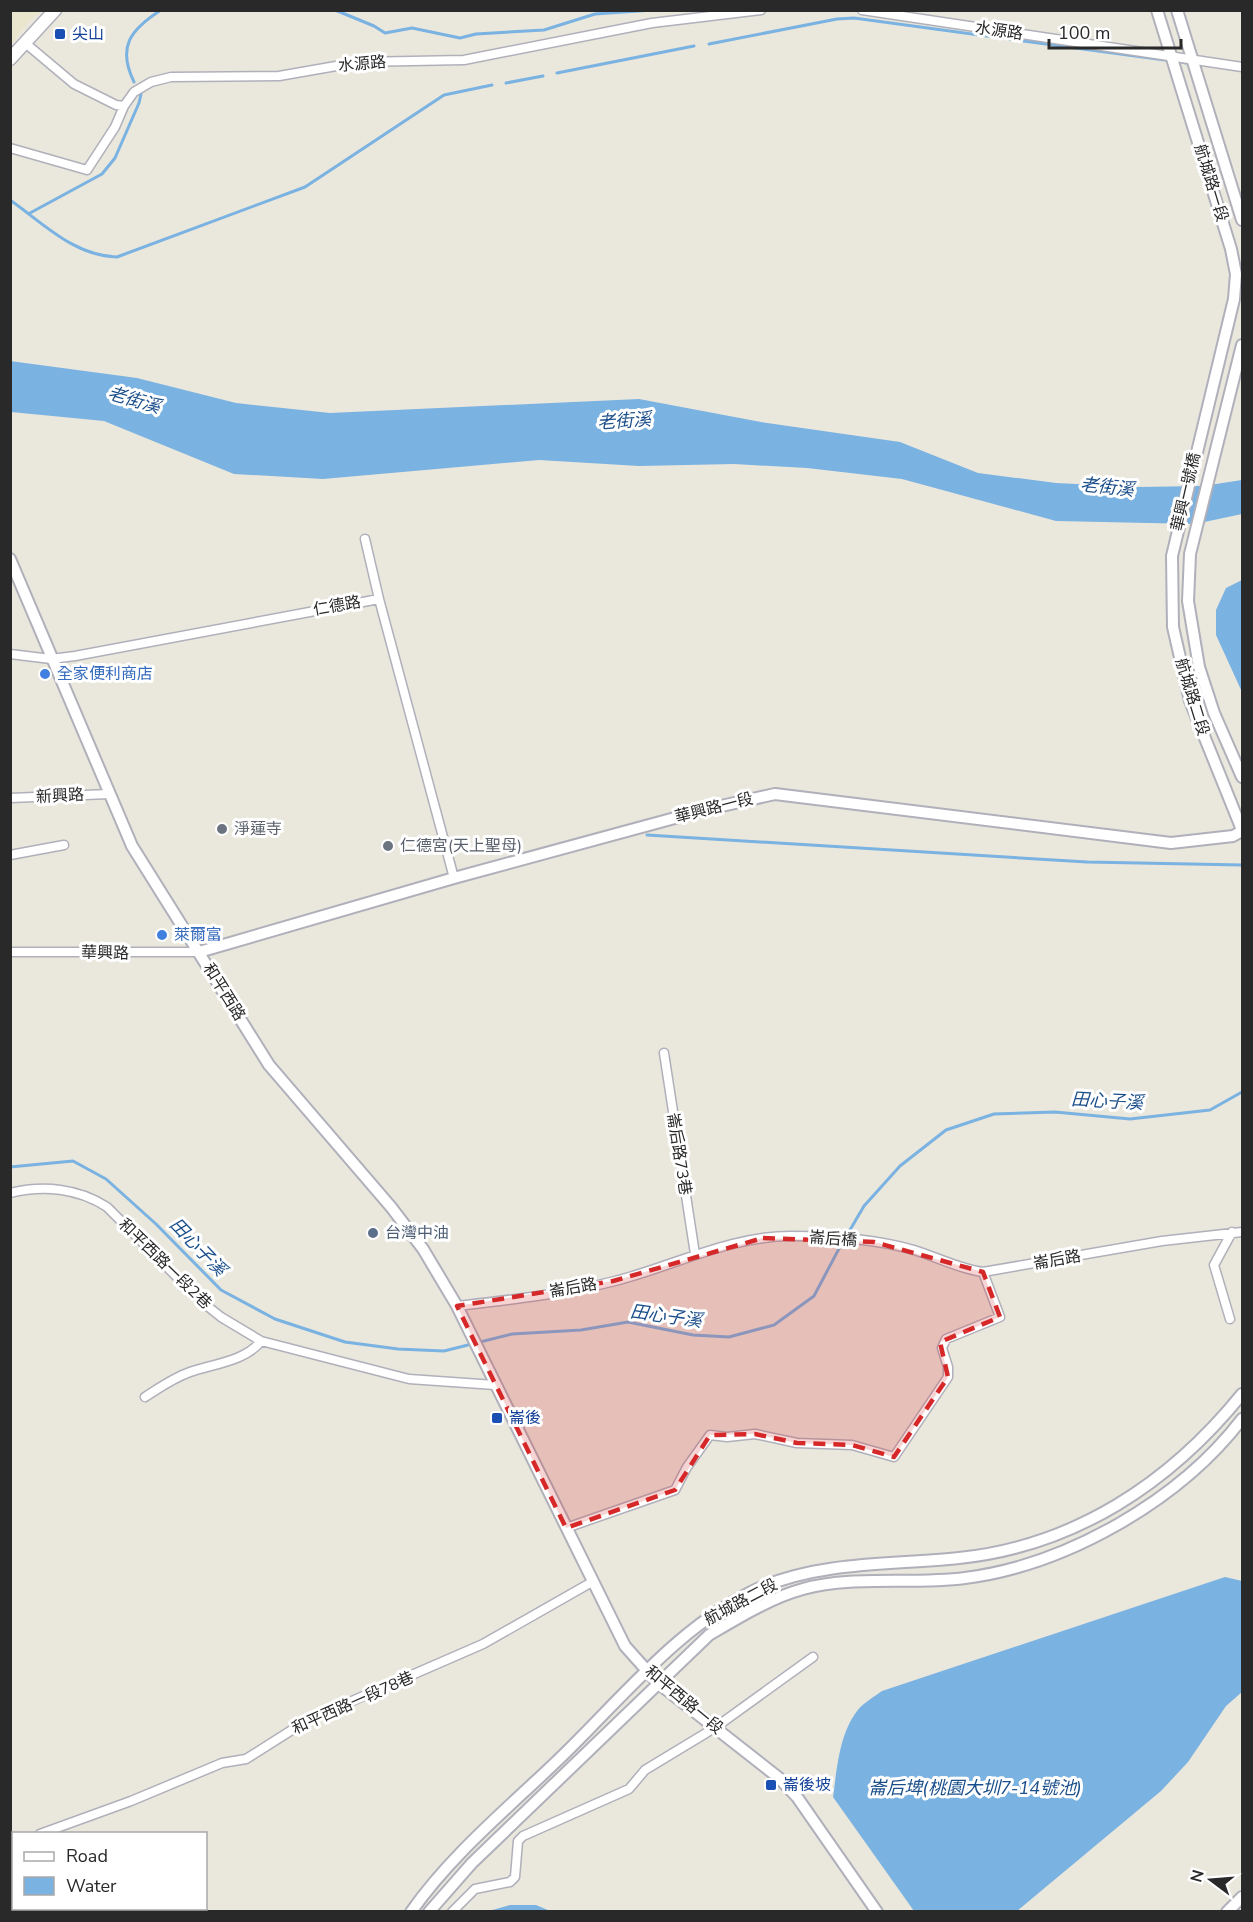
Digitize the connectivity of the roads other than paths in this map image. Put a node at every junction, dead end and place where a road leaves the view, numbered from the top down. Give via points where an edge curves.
1 (56, 10) edge
2 (761, 10) edge
3 (862, 10) edge
4 (1158, 10) edge
5 (1177, 10) edge
6 (887, 13) edge
7 (24, 42) junction
8 (1172, 57) junction
9 (10, 59) edge
10 (1192, 59) junction
11 (1242, 68) edge
12 (124, 106) junction
13 (10, 148) edge
14 (1242, 220) edge
15 (1242, 345) edge
16 (1201, 428) joint
17 (365, 539) dead end
18 (1190, 554) joint
19 (1172, 556) joint
20 (10, 559) edge
21 (379, 599) junction
22 (10, 654) edge
23 (51, 659) junction
24 (1242, 777) edge
25 (109, 794) junction
26 (10, 798) edge
27 (1242, 831) edge
28 (64, 845) dead end
29 (10, 855) edge
30 (454, 878) junction
31 (10, 952) edge
32 (199, 952) junction
33 (664, 1053) dead end
34 (10, 1193) edge
35 (1232, 1232) junction
36 (1242, 1232) edge
37 (792, 1236) joint
38 (874, 1242) joint
39 (695, 1254) junction
40 (983, 1272) junction
41 (457, 1306) junction
42 (1230, 1319) dead end
43 (261, 1341) junction
44 (484, 1363) joint
45 (495, 1385) junction
46 (1242, 1394) edge
47 (145, 1397) dead end
48 (1242, 1419) edge
49 (566, 1528) junction
50 (592, 1582) junction
51 (813, 1657) dead end
52 (648, 1672) junction
53 (658, 1683) junction
54 (715, 1727) junction
55 (43, 1832) edge
56 (1242, 1898) edge
57 (411, 1911) edge
58 (429, 1911) edge
59 (452, 1911) edge
60 (877, 1911) edge
61 (1227, 1911) edge

1 - 7 main road
2 - 12 street, 水源路 via 652,23 464,60 359,63 279,76 171,76 142,86
3 - 6 street, 水源路
4 - 8 street, 航城路一段
5 - 10 street, 航城路一段
6 - 8 street, 水源路
7 - 9 main road
7 - 12 street via 74,84
8 - 10 street, 水源路
8 - 16 street, 航城路一段 via 1236,274 1234,298
10 - 11 street, 水源路
10 - 14 street, 航城路一段
12 - 13 street, 水源路 via 116,127 87,170
15 - 18 street, 華興一號橋
16 - 19 street, 華興一號橋
17 - 21 street
18 - 24 street, 航城路二段 via 1188,601 1199,667
19 - 27 street, 航城路二段 via 1173,627 1190,701
20 - 23 street, 和平西路
21 - 23 street, 仁德路
21 - 30 street, 仁德路
22 - 23 street, 仁德路
23 - 25 street, 和平西路
25 - 26 street, 新興路
25 - 32 street, 和平西路 via 132,846
27 - 30 street, 華興路一段 via 1233,836 1171,843 775,794
28 - 29 street
30 - 32 street, 華興路一段
31 - 32 street, 華興路
32 - 41 street, 和平西路 via 269,1065 391,1207 423,1249
33 - 39 street, 崙后路73巷
34 - 43 street, 和平西路一段2巷 via 39,1187 94,1198 107,1206 201,1301
35 - 36 street, 崙后路
35 - 40 street, 崙后路
35 - 42 street via 1214,1265
37 - 38 street, 崙后橋
37 - 39 street, 崙后路 via 746,1241
38 - 40 street, 崙后路
39 - 41 street, 崙后路 via 613,1281
40 - 49 street via 1000,1317 946,1339 942,1348 948,1377 894,1457 852,1445 797,1443 755,1434 710,1435 675,1490
41 - 44 street, 和平西路
43 - 45 street, 和平西路一段2巷 via 409,1378
43 - 47 street via 255,1348 172,1380
44 - 45 street, 和平西路一段
45 - 49 street, 和平西路一段
46 - 52 street, 航城路二段 via 1183,1459 1091,1520 1058,1535 993,1552 796,1575 761,1588 695,1628
48 - 53 street, 航城路二段 via 1213,1452 1168,1492 1061,1553 965,1578 802,1589 709,1635
49 - 50 street, 和平西路一段
50 - 52 street, 和平西路一段 via 625,1646
50 - 55 street, 和平西路一段78巷 via 483,1644 306,1721 246,1759 222,1763
51 - 54 street
52 - 53 street, 和平西路一段
52 - 57 street, 航城路二段 via 464,1851
53 - 54 street, 和平西路一段
53 - 58 street, 航城路二段 via 472,1863
54 - 59 street via 645,1770 629,1789 524,1836 518,1842 515,1877 510,1882 475,1889
54 - 60 street, 和平西路一段 via 797,1797
56 - 61 street

